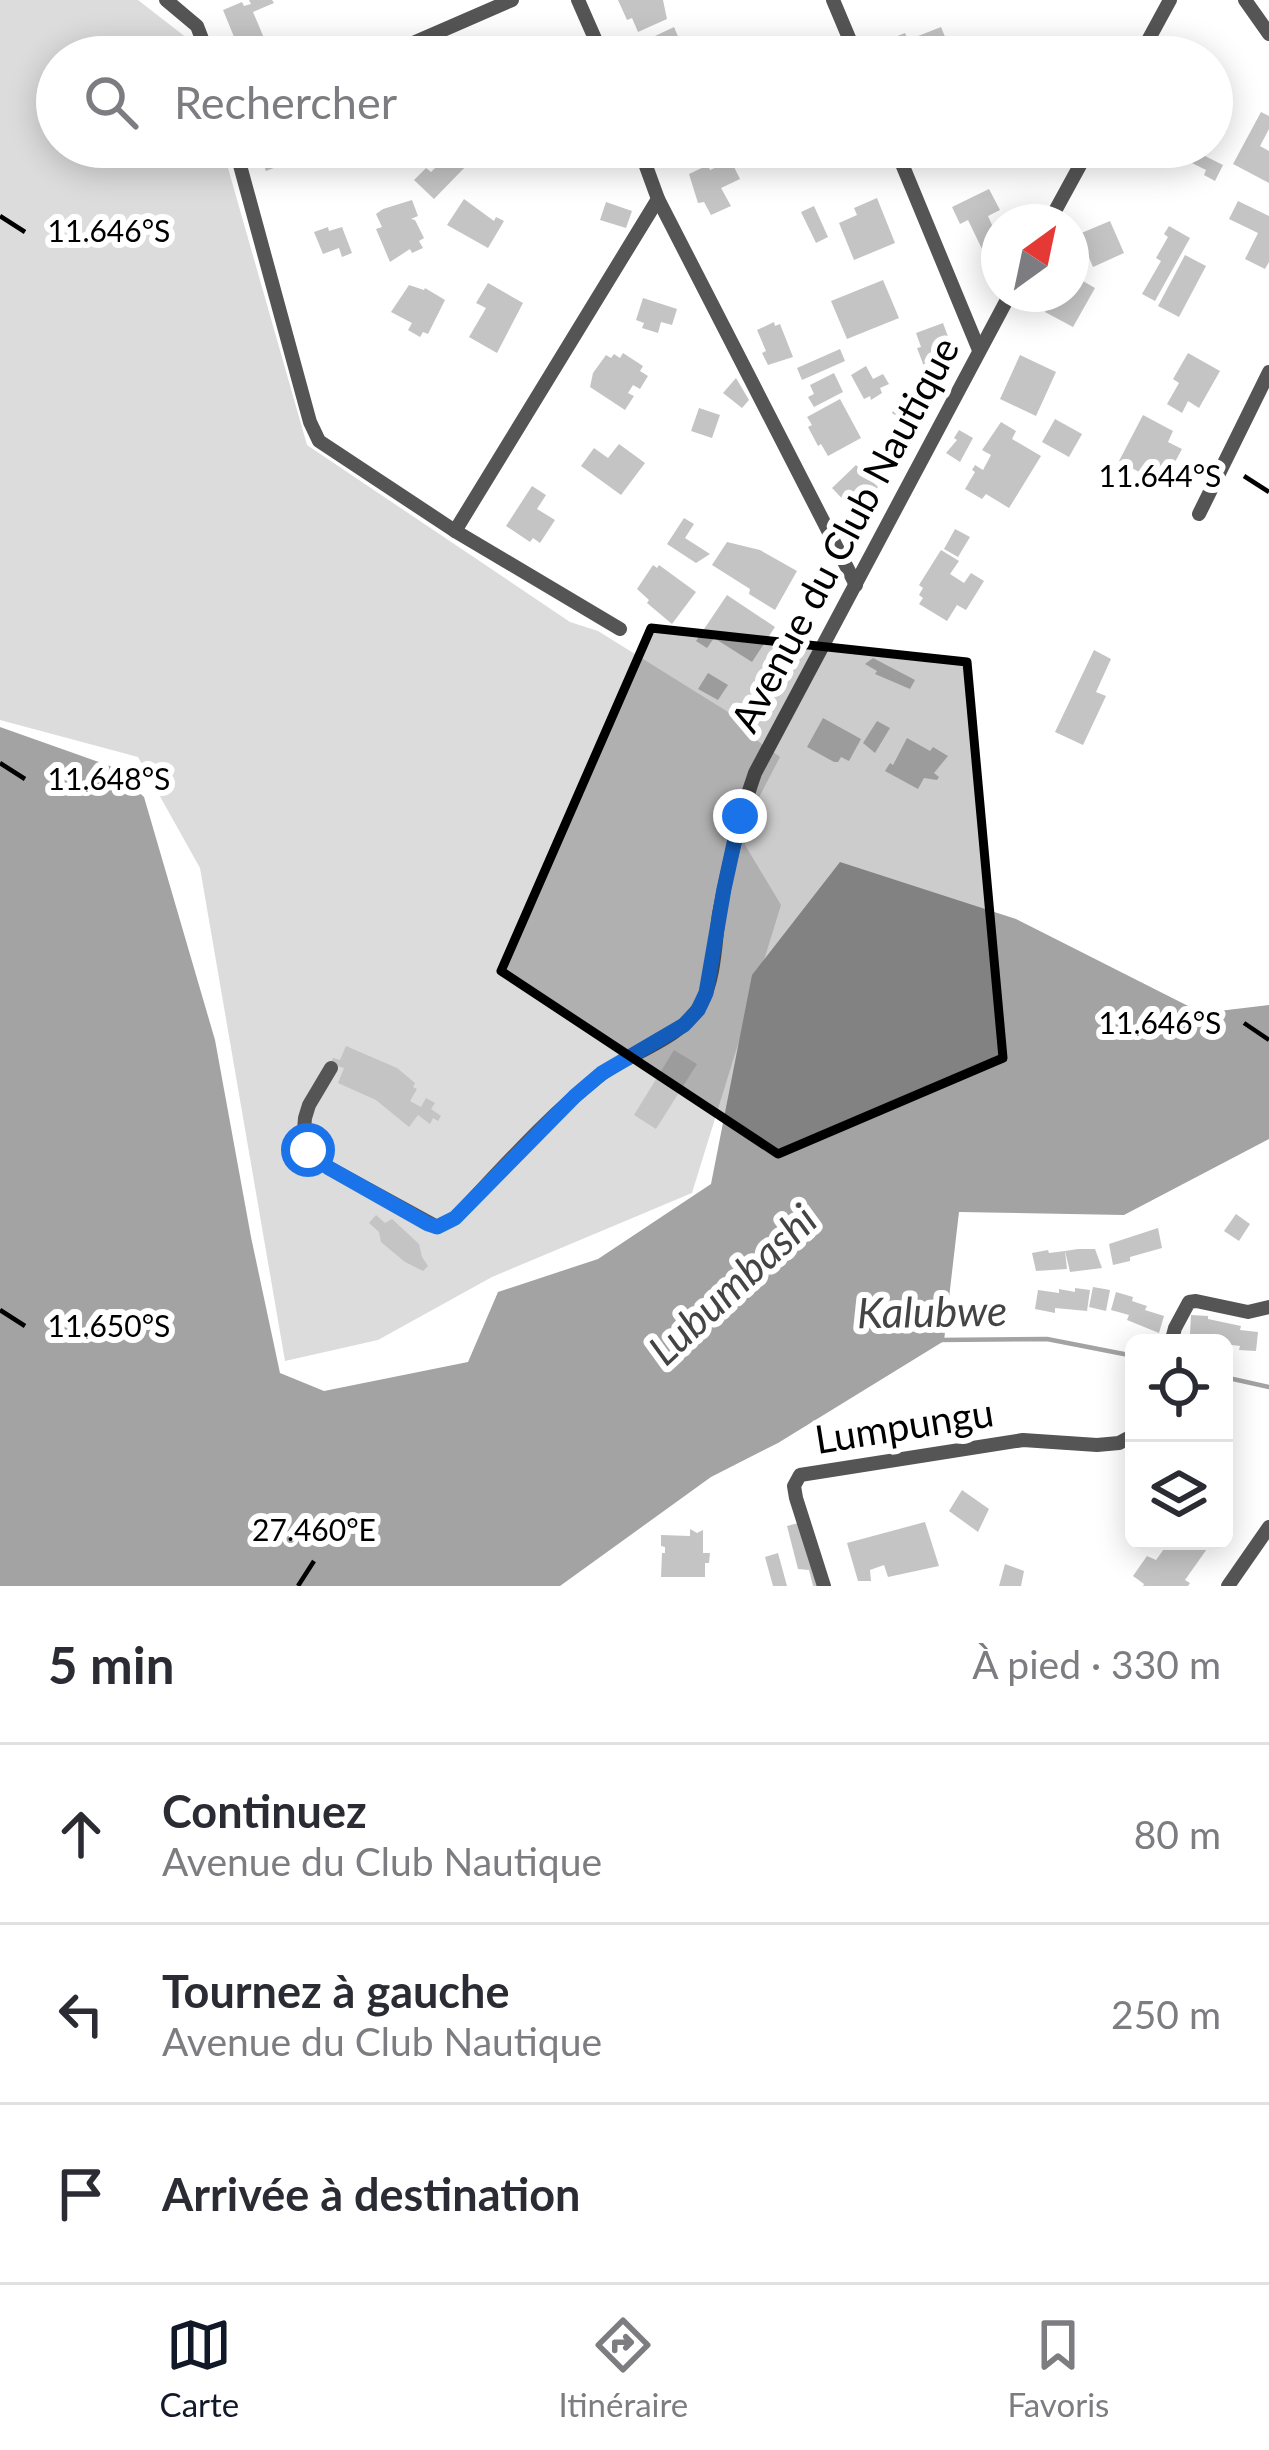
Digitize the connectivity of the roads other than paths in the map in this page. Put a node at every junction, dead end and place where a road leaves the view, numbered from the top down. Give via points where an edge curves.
1 (166, 0) edge
2 (512, 0) edge
3 (578, 0) edge
4 (833, 0) edge
5 (1170, 0) edge
6 (1245, 0) edge
7 (1269, 34) edge
8 (201, 36) edge
9 (429, 36) edge
10 (594, 36) edge
11 (848, 36) edge
12 (1150, 36) edge
13 (240, 168) edge
14 (647, 168) edge
15 (904, 168) edge
16 (1079, 168) edge
17 (658, 199) junction
18 (1059, 204) edge
19 (1000, 312) edge
20 (979, 350) junction
21 (1269, 372) edge
22 (1199, 514) dead end
23 (455, 531) junction
24 (856, 585) junction
25 (620, 629) dead end
26 (331, 1069) dead end
27 (1269, 1307) edge
28 (1174, 1334) edge
29 (1125, 1440) edge
30 (1269, 1527) edge
31 (824, 1586) edge
32 (1228, 1586) edge

1 - 8 street
2 - 9 street
3 - 10 street
4 - 11 street
5 - 12 street
6 - 7 street
13 - 23 street via 315,435
14 - 17 street
15 - 20 street
16 - 18 street
17 - 23 street
17 - 24 street
19 - 20 street, Avenue du Club Nautique
20 - 24 street, Avenue du Club Nautique
21 - 22 street
23 - 25 street
24 - 26 street, Avenue du Club Nautique via 755,772 706,993 684,1025 602,1073 437,1227 329,1168 303,1143 305,1118
27 - 28 street via 1248,1312 1196,1301
29 - 31 street, Lumpungu via 1023,1440 800,1475 796,1498
30 - 32 street

